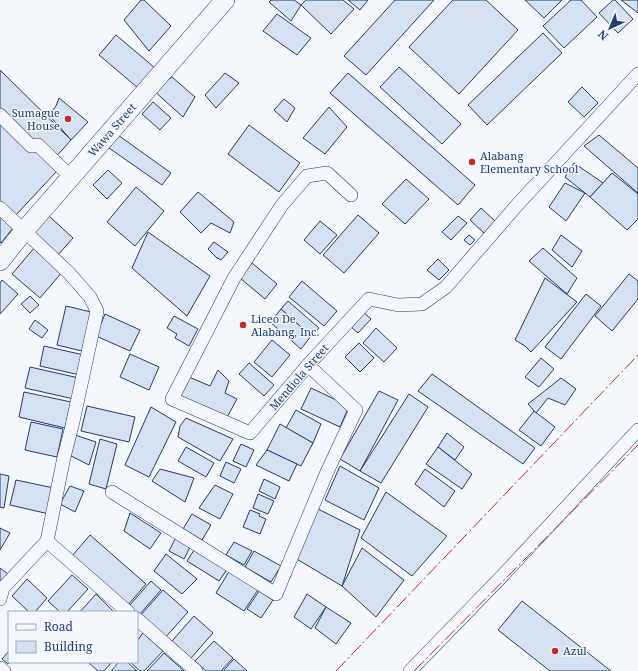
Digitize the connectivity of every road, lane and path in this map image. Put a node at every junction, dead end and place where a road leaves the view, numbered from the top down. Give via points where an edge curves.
1 (225, 0) edge
2 (638, 74) edge
3 (0, 115) edge
4 (71, 177) junction
5 (351, 195) dead end
6 (0, 208) edge
7 (24, 231) junction
8 (0, 261) edge
9 (308, 365) junction
10 (638, 430) edge
11 (112, 492) dead end
12 (47, 541) junction
13 (0, 599) edge
14 (127, 611) edge
15 (138, 621) edge
16 (0, 668) edge
17 (4, 671) edge
18 (196, 671) edge
19 (410, 671) edge

1 - 4 main road, Wawa Street
2 - 9 street, Mendiola Street via 446,286 422,304 398,305 369,299
3 - 4 street via 31,146 38,145
4 - 7 main road, Wawa Street
5 - 9 street, Mendiola Street via 328,173 307,176 302,181 282,205 234,278 172,399 250,432
6 - 7 street
7 - 8 main road, Wawa Street
7 - 12 street via 69,273 90,297 97,311
9 - 11 street via 356,410 276,594
10 - 19 street
12 - 13 street via 3,588
12 - 14 street
15 - 18 street
16 - 17 street

